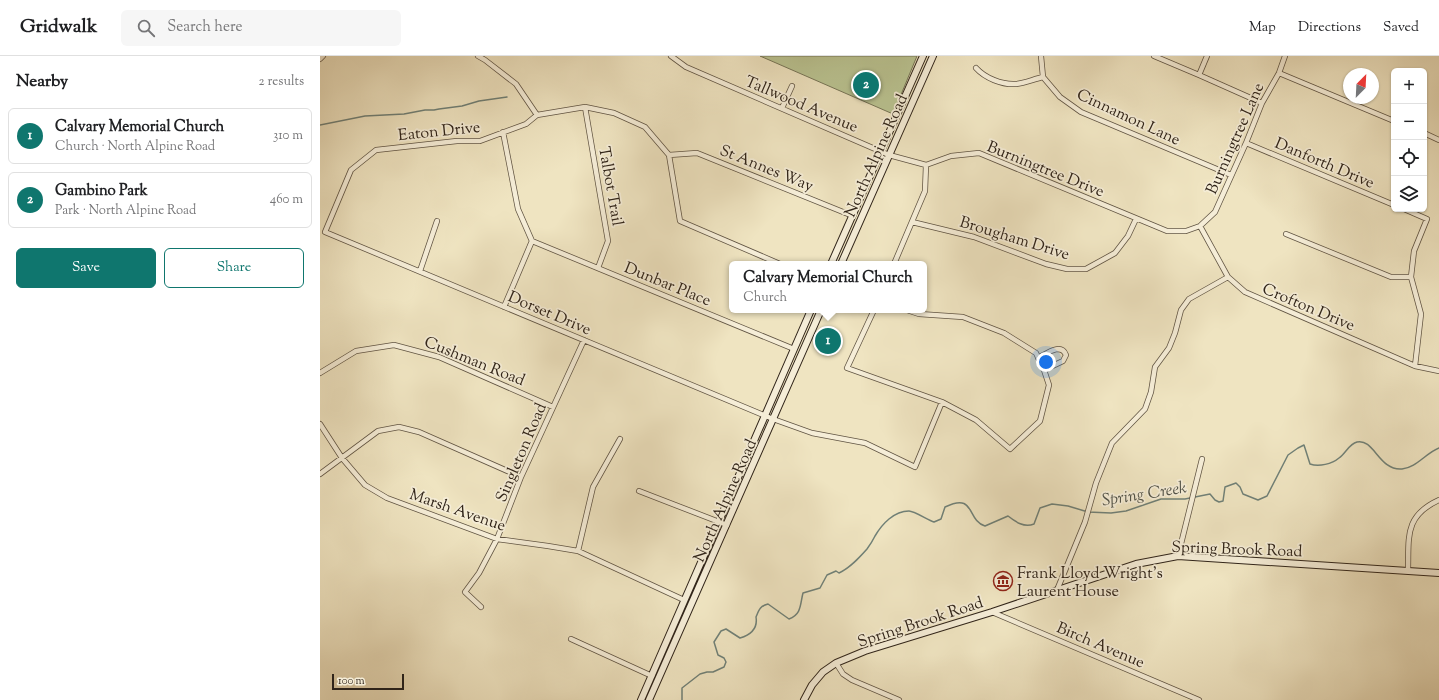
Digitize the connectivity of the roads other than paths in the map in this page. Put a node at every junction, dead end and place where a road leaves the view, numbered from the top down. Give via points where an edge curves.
1 (323, 56) edge
2 (478, 56) edge
3 (671, 56) edge
4 (923, 56) edge
5 (933, 56) edge
6 (1041, 56) edge
7 (1154, 56) edge
8 (1207, 56) edge
9 (1285, 56) edge
10 (486, 58) edge
11 (320, 59) edge
12 (976, 68) dead end
13 (1278, 73) junction
14 (1199, 75) junction
15 (1044, 77) junction
16 (792, 86) dead end
17 (1262, 103) junction
18 (585, 107) junction
19 (782, 108) junction
20 (537, 115) junction
21 (1391, 120) edge
22 (503, 132) junction
23 (1427, 134) edge
24 (1439, 140) edge
25 (1246, 143) junction
26 (881, 151) junction
27 (668, 154) junction
28 (889, 155) junction
29 (926, 165) junction
30 (1231, 175) junction
31 (1391, 204) edge
32 (1411, 212) edge
33 (853, 216) junction
34 (1136, 219) junction
35 (437, 221) dead end
36 (912, 222) junction
37 (1200, 226) junction
38 (325, 232) joint
39 (1286, 234) dead end
40 (532, 241) junction
41 (773, 261) edge
42 (832, 261) edge
43 (842, 261) edge
44 (895, 261) edge
45 (598, 268) junction
46 (420, 271) junction
47 (1228, 277) junction
48 (1411, 277) junction
49 (504, 307) junction
50 (810, 313) edge
51 (820, 313) edge
52 (873, 313) edge
53 (916, 313) edge
54 (584, 340) junction
55 (794, 349) junction
56 (1038, 358) junction
57 (1415, 366) junction
58 (1044, 370) junction
59 (1439, 371) edge
60 (320, 374) edge
61 (942, 402) junction
62 (553, 407) junction
63 (765, 415) junction
64 (773, 419) junction
65 (320, 424) edge
66 (620, 439) dead end
67 (342, 458) junction
68 (1202, 459) dead end
69 (320, 474) edge
70 (521, 477) junction
71 (639, 491) dead end
72 (1439, 500) edge
73 (718, 522) junction
74 (727, 524) junction
75 (497, 539) junction
76 (578, 551) junction
77 (1178, 556) junction
78 (1408, 570) junction
79 (1439, 573) edge
80 (1057, 590) junction
81 (684, 600) junction
82 (481, 607) dead end
83 (992, 612) junction
84 (571, 639) dead end
85 (836, 663) junction
86 (652, 676) junction
87 (641, 700) edge
88 (649, 700) edge
89 (804, 700) edge
90 (899, 700) edge
91 (1199, 700) edge

1 - 11 street
2 - 10 street
3 - 19 street, Tallwood Avenue via 686,68
4 - 26 main road, North Alpine Road
5 - 28 main road, North Alpine Road
6 - 15 street
7 - 14 street
8 - 14 street
9 - 13 street, Burningtree Lane
10 - 20 street via 516,84
12 - 15 street via 997,81 1014,84
13 - 17 street, Burningtree Lane
13 - 21 street
14 - 17 street
15 - 30 street, Cinnamon Lane via 1060,97 1081,112
16 - 19 street
17 - 25 street, Burningtree Lane
18 - 20 street, Eaton Drive
18 - 27 street, Eaton Drive via 614,113 645,127
18 - 45 street, Talbot Trail via 608,241
19 - 26 street, Tallwood Avenue
20 - 22 street, Eaton Drive via 526,124
22 - 38 street, Eaton Drive via 480,141 376,150 351,170
22 - 40 street via 518,209
23 - 24 street
25 - 30 street, Burningtree Lane
25 - 31 street, Danforth Drive
26 - 28 street
26 - 33 main road, North Alpine Road
27 - 33 street, St Annes Way via 697,153
27 - 41 street via 680,221
28 - 29 street
28 - 43 main road, North Alpine Road
29 - 34 street, Burningtree Drive via 951,156 979,152
29 - 36 street via 925,191
30 - 37 street, Burningtree Lane via 1215,212
32 - 48 street via 1427,219 1414,251
33 - 42 main road, North Alpine Road
34 - 36 street, Brougham Drive via 1128,236 1115,253 1086,269 1046,264 974,236
34 - 37 street, Burningtree Drive via 1167,231 1186,231
35 - 46 street
36 - 44 street
37 - 47 street, Crofton Drive
38 - 46 street, Dorset Drive
39 - 48 street via 1391,277
40 - 45 street, Dunbar Place
40 - 49 street
45 - 55 street, Dunbar Place
46 - 49 street, Dorset Drive
47 - 57 street, Crofton Drive via 1245,292
47 - 80 street via 1190,299 1182,310 1169,348 1155,367 1152,392 1144,410 1112,443 1096,483 1085,522
48 - 57 street via 1421,314
49 - 54 street, Dorset Drive
50 - 55 main road, North Alpine Road
51 - 64 main road, North Alpine Road
52 - 61 street via 847,368
53 - 56 street via 963,318 1004,333 1036,353
54 - 62 street, Singleton Road
54 - 63 street, Dorset Drive
55 - 63 main road, North Alpine Road
56 - 58 street
56 - 58 street via 1055,349 1065,352 1063,360
57 - 59 street, Crofton Drive
58 - 61 street via 1049,385 1040,421 1010,449 976,420
60 - 62 street, Cushman Road via 356,352 394,345 439,357
61 - 64 street, Dorset Drive via 915,467 865,443 812,433
62 - 70 street, Singleton Road
63 - 64 street, Dorset Drive
63 - 73 main road, North Alpine Road
64 - 74 main road, North Alpine Road
65 - 67 street, Marsh Avenue
66 - 76 street via 593,487
67 - 69 street
67 - 70 street via 378,431 398,427 418,432
67 - 75 street, Marsh Avenue via 365,484 387,498
68 - 77 street
70 - 75 street, Singleton Road
71 - 73 street
72 - 78 street via 1426,506 1412,525
73 - 74 street
73 - 81 main road, North Alpine Road
74 - 88 main road, North Alpine Road
75 - 76 street, Marsh Avenue
75 - 82 street, Singleton Road via 479,573 465,592
76 - 81 street, Marsh Avenue
77 - 78 main road, Spring Brook Road
77 - 80 main road, Spring Brook Road via 1136,564
78 - 79 main road, Spring Brook Road
80 - 83 main road, Spring Brook Road
81 - 86 main road, North Alpine Road
83 - 85 main road, Spring Brook Road via 866,651
83 - 91 street, Birch Avenue
84 - 86 street
85 - 89 main road, Spring Brook Road via 812,684
85 - 90 street via 852,680
86 - 87 main road, North Alpine Road

